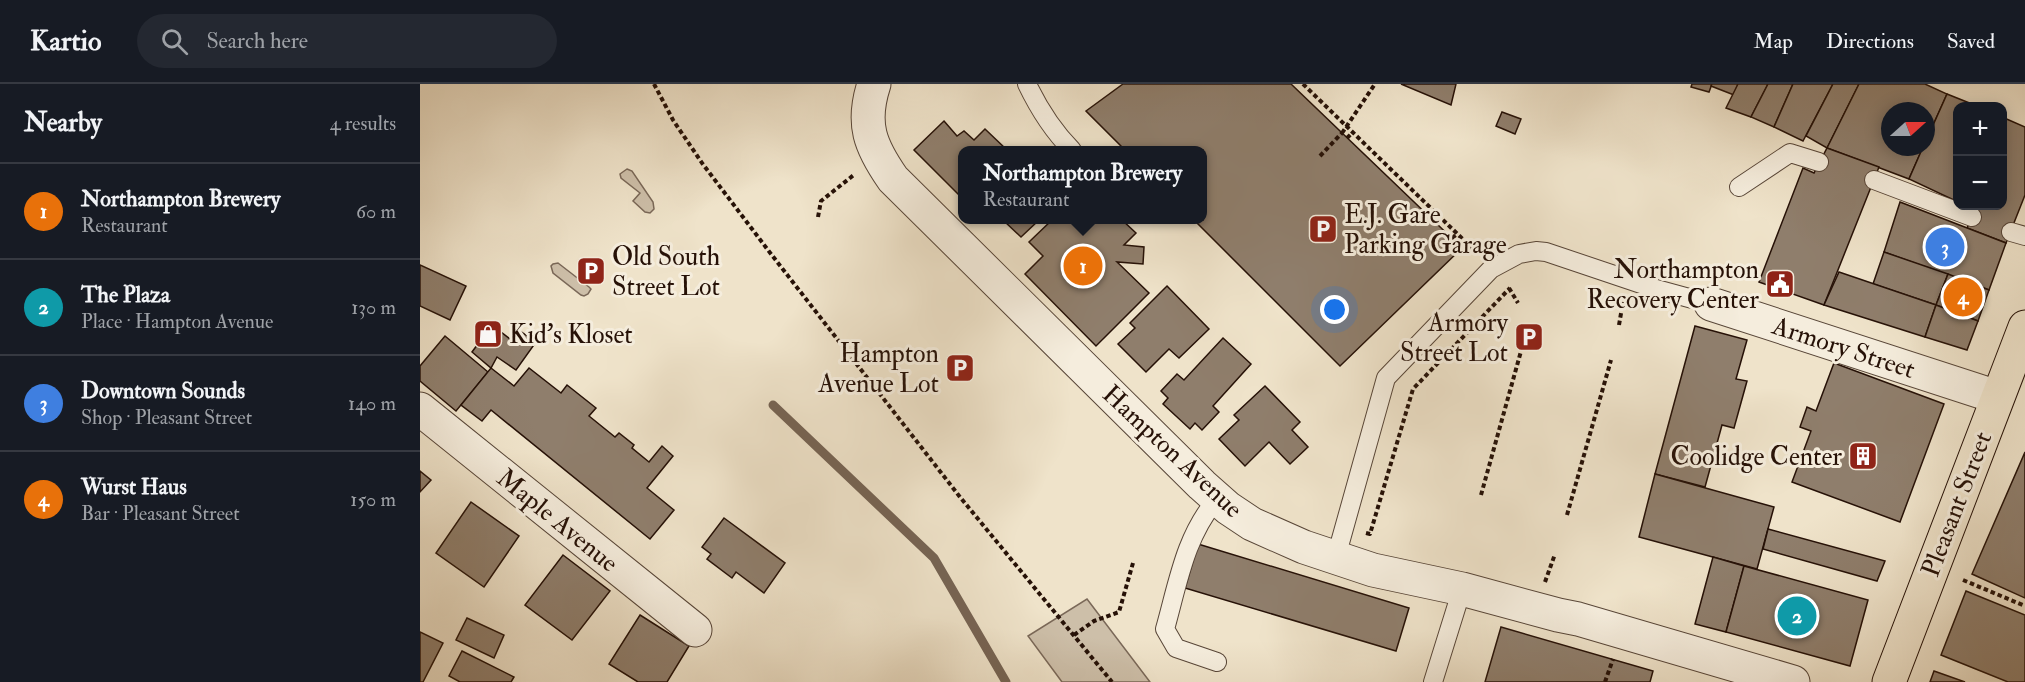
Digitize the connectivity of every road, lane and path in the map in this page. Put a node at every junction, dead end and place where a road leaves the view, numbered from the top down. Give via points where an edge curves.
1 (654, 84) edge
2 (874, 84) edge
3 (1027, 84) edge
4 (1303, 84) edge
5 (1375, 84) edge
6 (1352, 133) junction
7 (1347, 138) dead end
8 (1068, 146) edge
9 (1320, 156) dead end
10 (1819, 162) dead end
11 (858, 172) dead end
12 (1874, 180) dead end
13 (1739, 187) dead end
14 (818, 217) dead end
15 (1972, 218) dead end
16 (1457, 234) junction
17 (1452, 238) dead end
18 (1475, 251) dead end
19 (1515, 282) dead end
20 (1505, 283) dead end
21 (1509, 288) junction
22 (1623, 302) dead end
23 (1518, 303) dead end
24 (1711, 304) joint
25 (1619, 324) dead end
26 (2025, 327) edge
27 (1523, 344) dead end
28 (1611, 360) dead end
29 (1997, 397) junction
30 (420, 409) edge
31 (1481, 495) dead end
32 (1217, 499) junction
33 (1567, 515) dead end
34 (1362, 532) dead end
35 (1555, 554) dead end
36 (1336, 557) junction
37 (1133, 563) dead end
38 (1963, 580) dead end
39 (1543, 588) dead end
40 (1462, 589) junction
41 (2025, 606) edge
42 (695, 630) dead end
43 (1074, 635) junction
44 (1615, 653) dead end
45 (1217, 662) dead end
46 (1112, 682) edge
47 (1433, 682) edge
48 (1605, 682) edge
49 (1793, 682) edge
50 (1889, 682) edge

1 - 43 path via 702,164 960,497
2 - 32 street, Hampton Avenue via 868,114 871,143 893,180
3 - 8 lane via 1040,110
4 - 6 path
5 - 9 path, bridge via 1342,133
6 - 7 path
6 - 16 path
10 - 13 lane via 1790,153
11 - 14 path via 821,201
12 - 15 lane
16 - 17 path
16 - 18 path
19 - 21 path
20 - 21 path
21 - 23 path
21 - 34 path via 1413,389 1370,534
22 - 25 path
24 - 29 street, Armory Street
24 - 36 lane, Armory Street via 1546,252 1519,254 1500,263 1386,378
26 - 29 main road, Pleasant Street
27 - 31 path
28 - 33 path
29 - 50 main road, Pleasant Street
30 - 42 street, Maple Avenue
32 - 36 street, Hampton Avenue via 1268,533
32 - 45 lane via 1191,538 1166,629 1176,648
35 - 39 path
36 - 40 street, Hampton Avenue via 1373,570
37 - 43 path via 1119,612 1094,621
38 - 41 path
40 - 47 lane
40 - 49 street, Hampton Avenue
43 - 46 path
44 - 48 path

